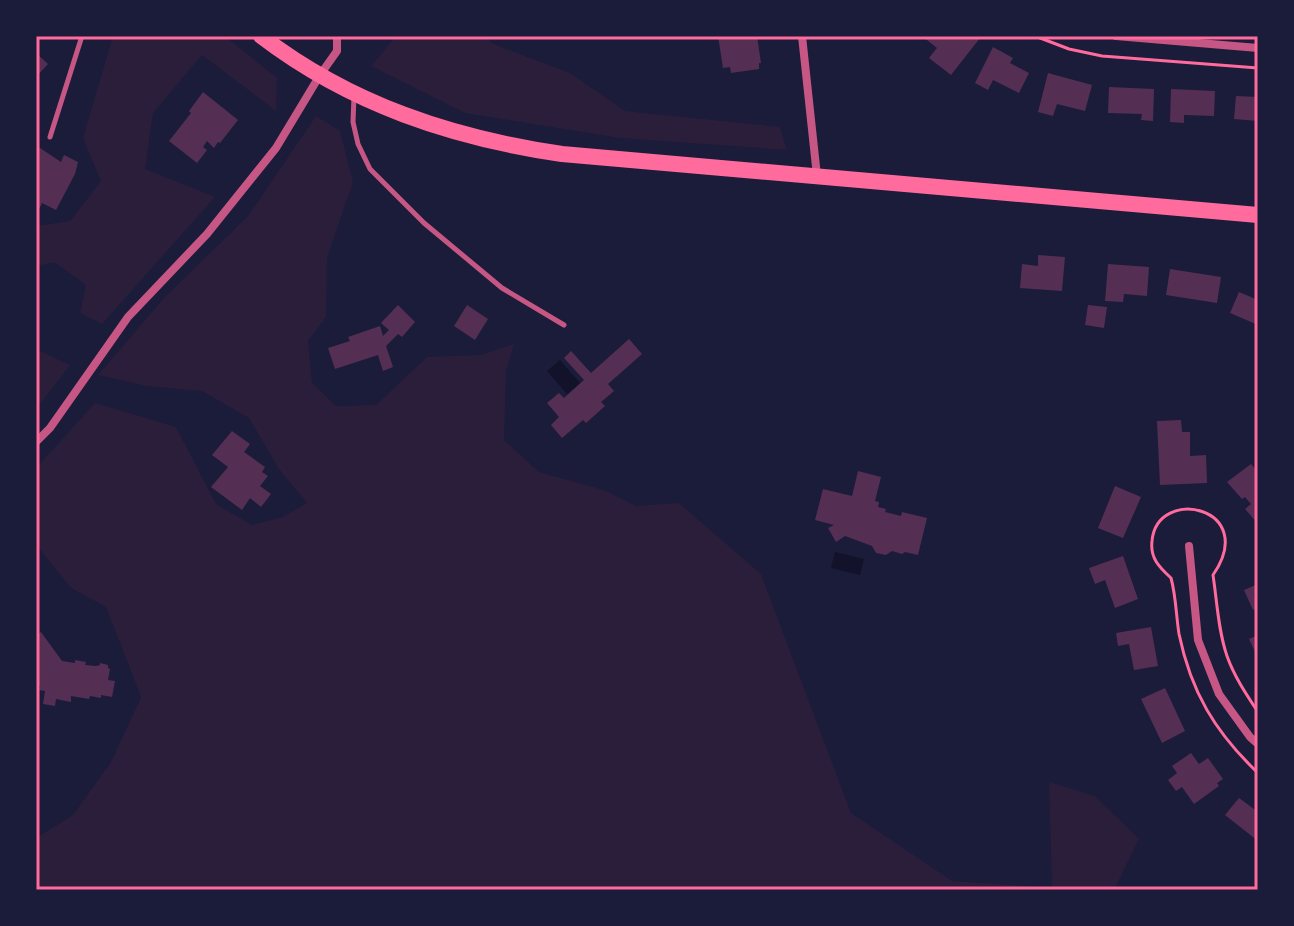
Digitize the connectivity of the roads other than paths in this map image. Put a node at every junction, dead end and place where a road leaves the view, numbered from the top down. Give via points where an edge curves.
1 (82, 36) edge
2 (261, 36) edge
3 (337, 36) edge
4 (802, 36) edge
5 (1116, 36) edge
6 (1258, 48) edge
7 (320, 75) junction
8 (354, 95) junction
9 (50, 137) dead end
10 (817, 177) junction
11 (1258, 215) edge
12 (564, 325) dead end
13 (36, 442) edge
14 (1189, 546) dead end
15 (1258, 744) edge

1 - 9 lane
2 - 7 main road
3 - 7 street via 337,51
4 - 10 street
5 - 6 street
7 - 8 main road
7 - 13 street via 276,148 207,234 128,317
8 - 10 main road via 424,123 527,149
8 - 12 lane via 353,122 370,169 502,288
10 - 11 main road
14 - 15 street via 1198,640 1219,694

